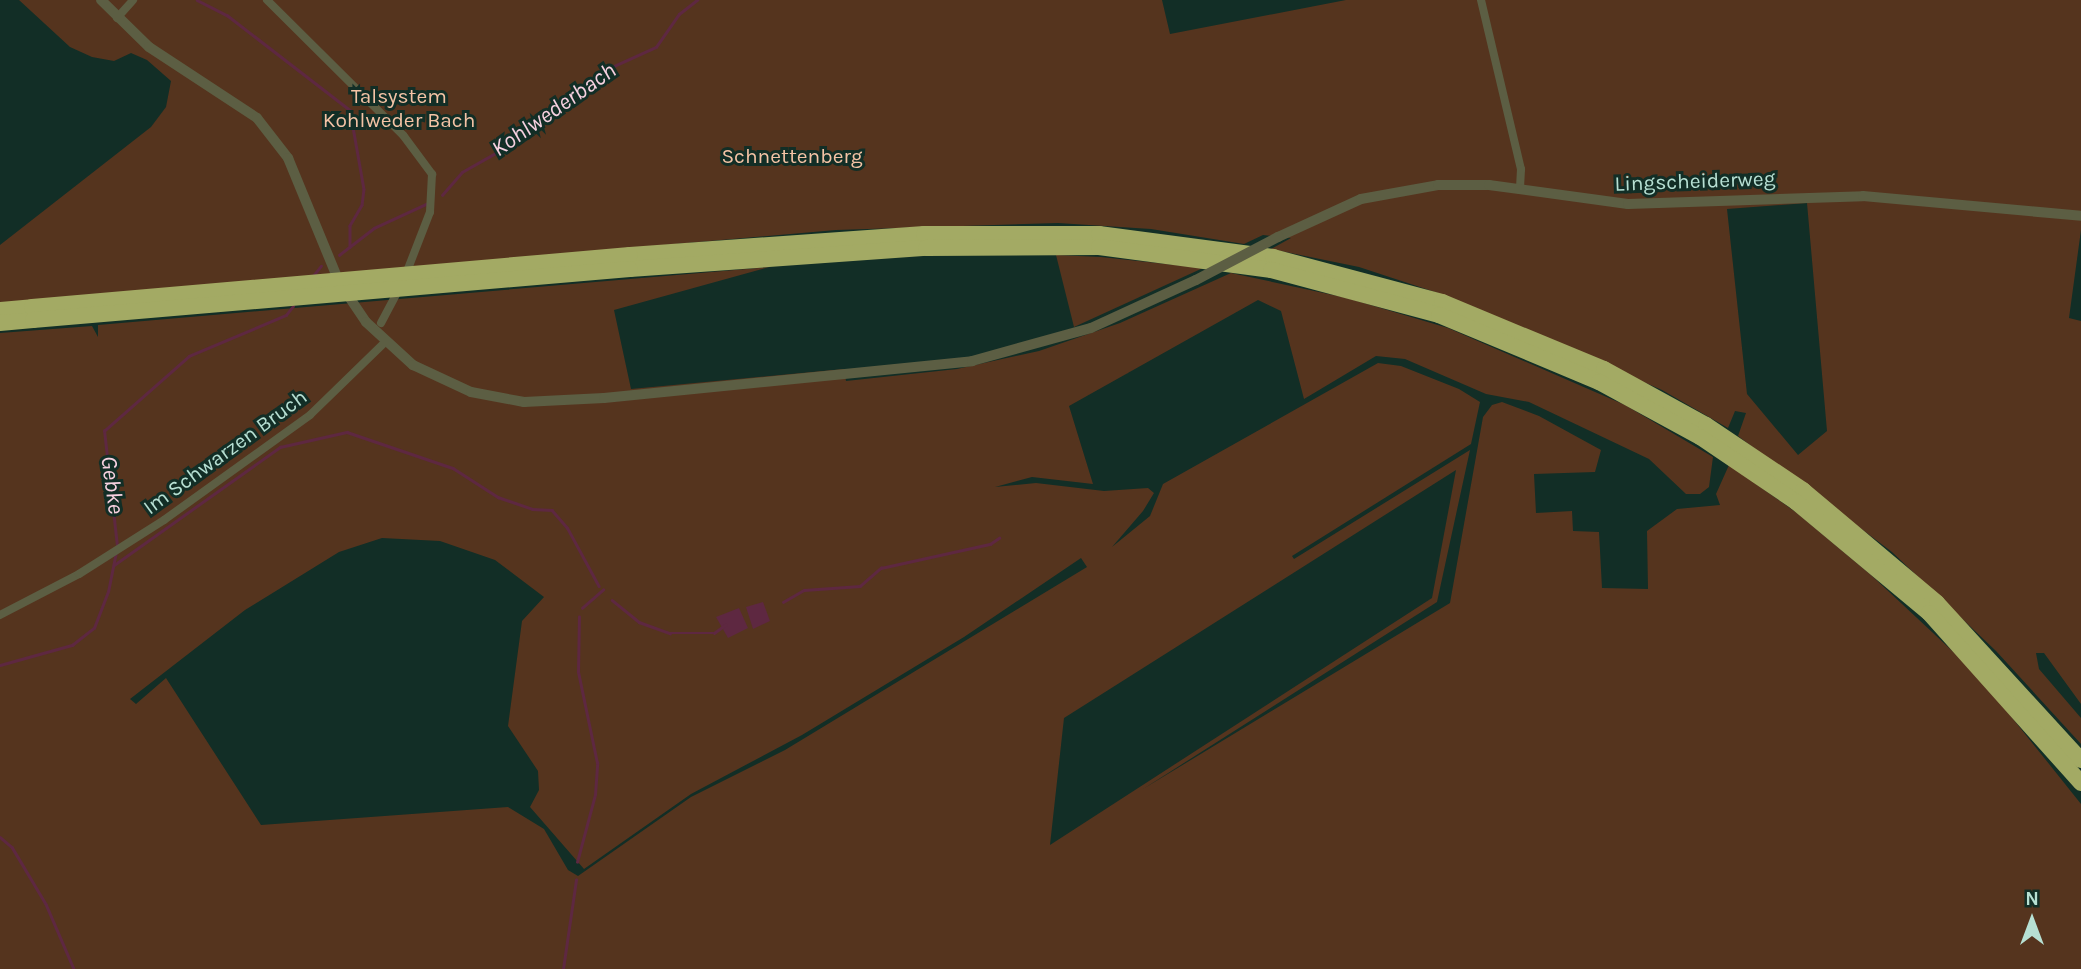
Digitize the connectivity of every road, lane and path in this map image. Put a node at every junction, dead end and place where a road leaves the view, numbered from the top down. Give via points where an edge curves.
1 (101, 0) edge
2 (134, 0) edge
3 (267, 0) edge
4 (1481, 0) edge
5 (117, 18) junction
6 (1520, 190) junction
7 (2081, 216) edge
8 (630, 262) junction
9 (0, 310) edge
10 (32, 314) junction
11 (0, 323) edge
12 (381, 323) dead end
13 (385, 342) junction
14 (0, 615) edge
15 (2081, 760) edge
16 (2081, 783) edge

1 - 5 street, Lingscheiderweg
2 - 5 street
3 - 12 street via 403,135 432,174 430,212
4 - 6 street via 1521,169
5 - 13 street, Lingscheiderweg via 149,47 245,108 268,130 299,181 338,282
6 - 7 street, Lingscheiderweg via 1587,201 1648,204 1875,197
6 - 13 street, Lingscheiderweg, bridge via 1413,186 1361,199 1113,319 1004,355 938,366 524,402 471,392 433,376
8 - 10 highway, bridge
8 - 15 highway via 885,236 1099,234 1273,257 1442,302 1614,375 1706,425 1803,491 1937,603
8 - 16 highway via 926,247 1099,247 1271,270 1439,315 1619,392 1700,437 1796,502 1928,613
9 - 10 highway
10 - 11 highway
13 - 14 street, Im Schwarzen Bruch via 310,415 106,558

